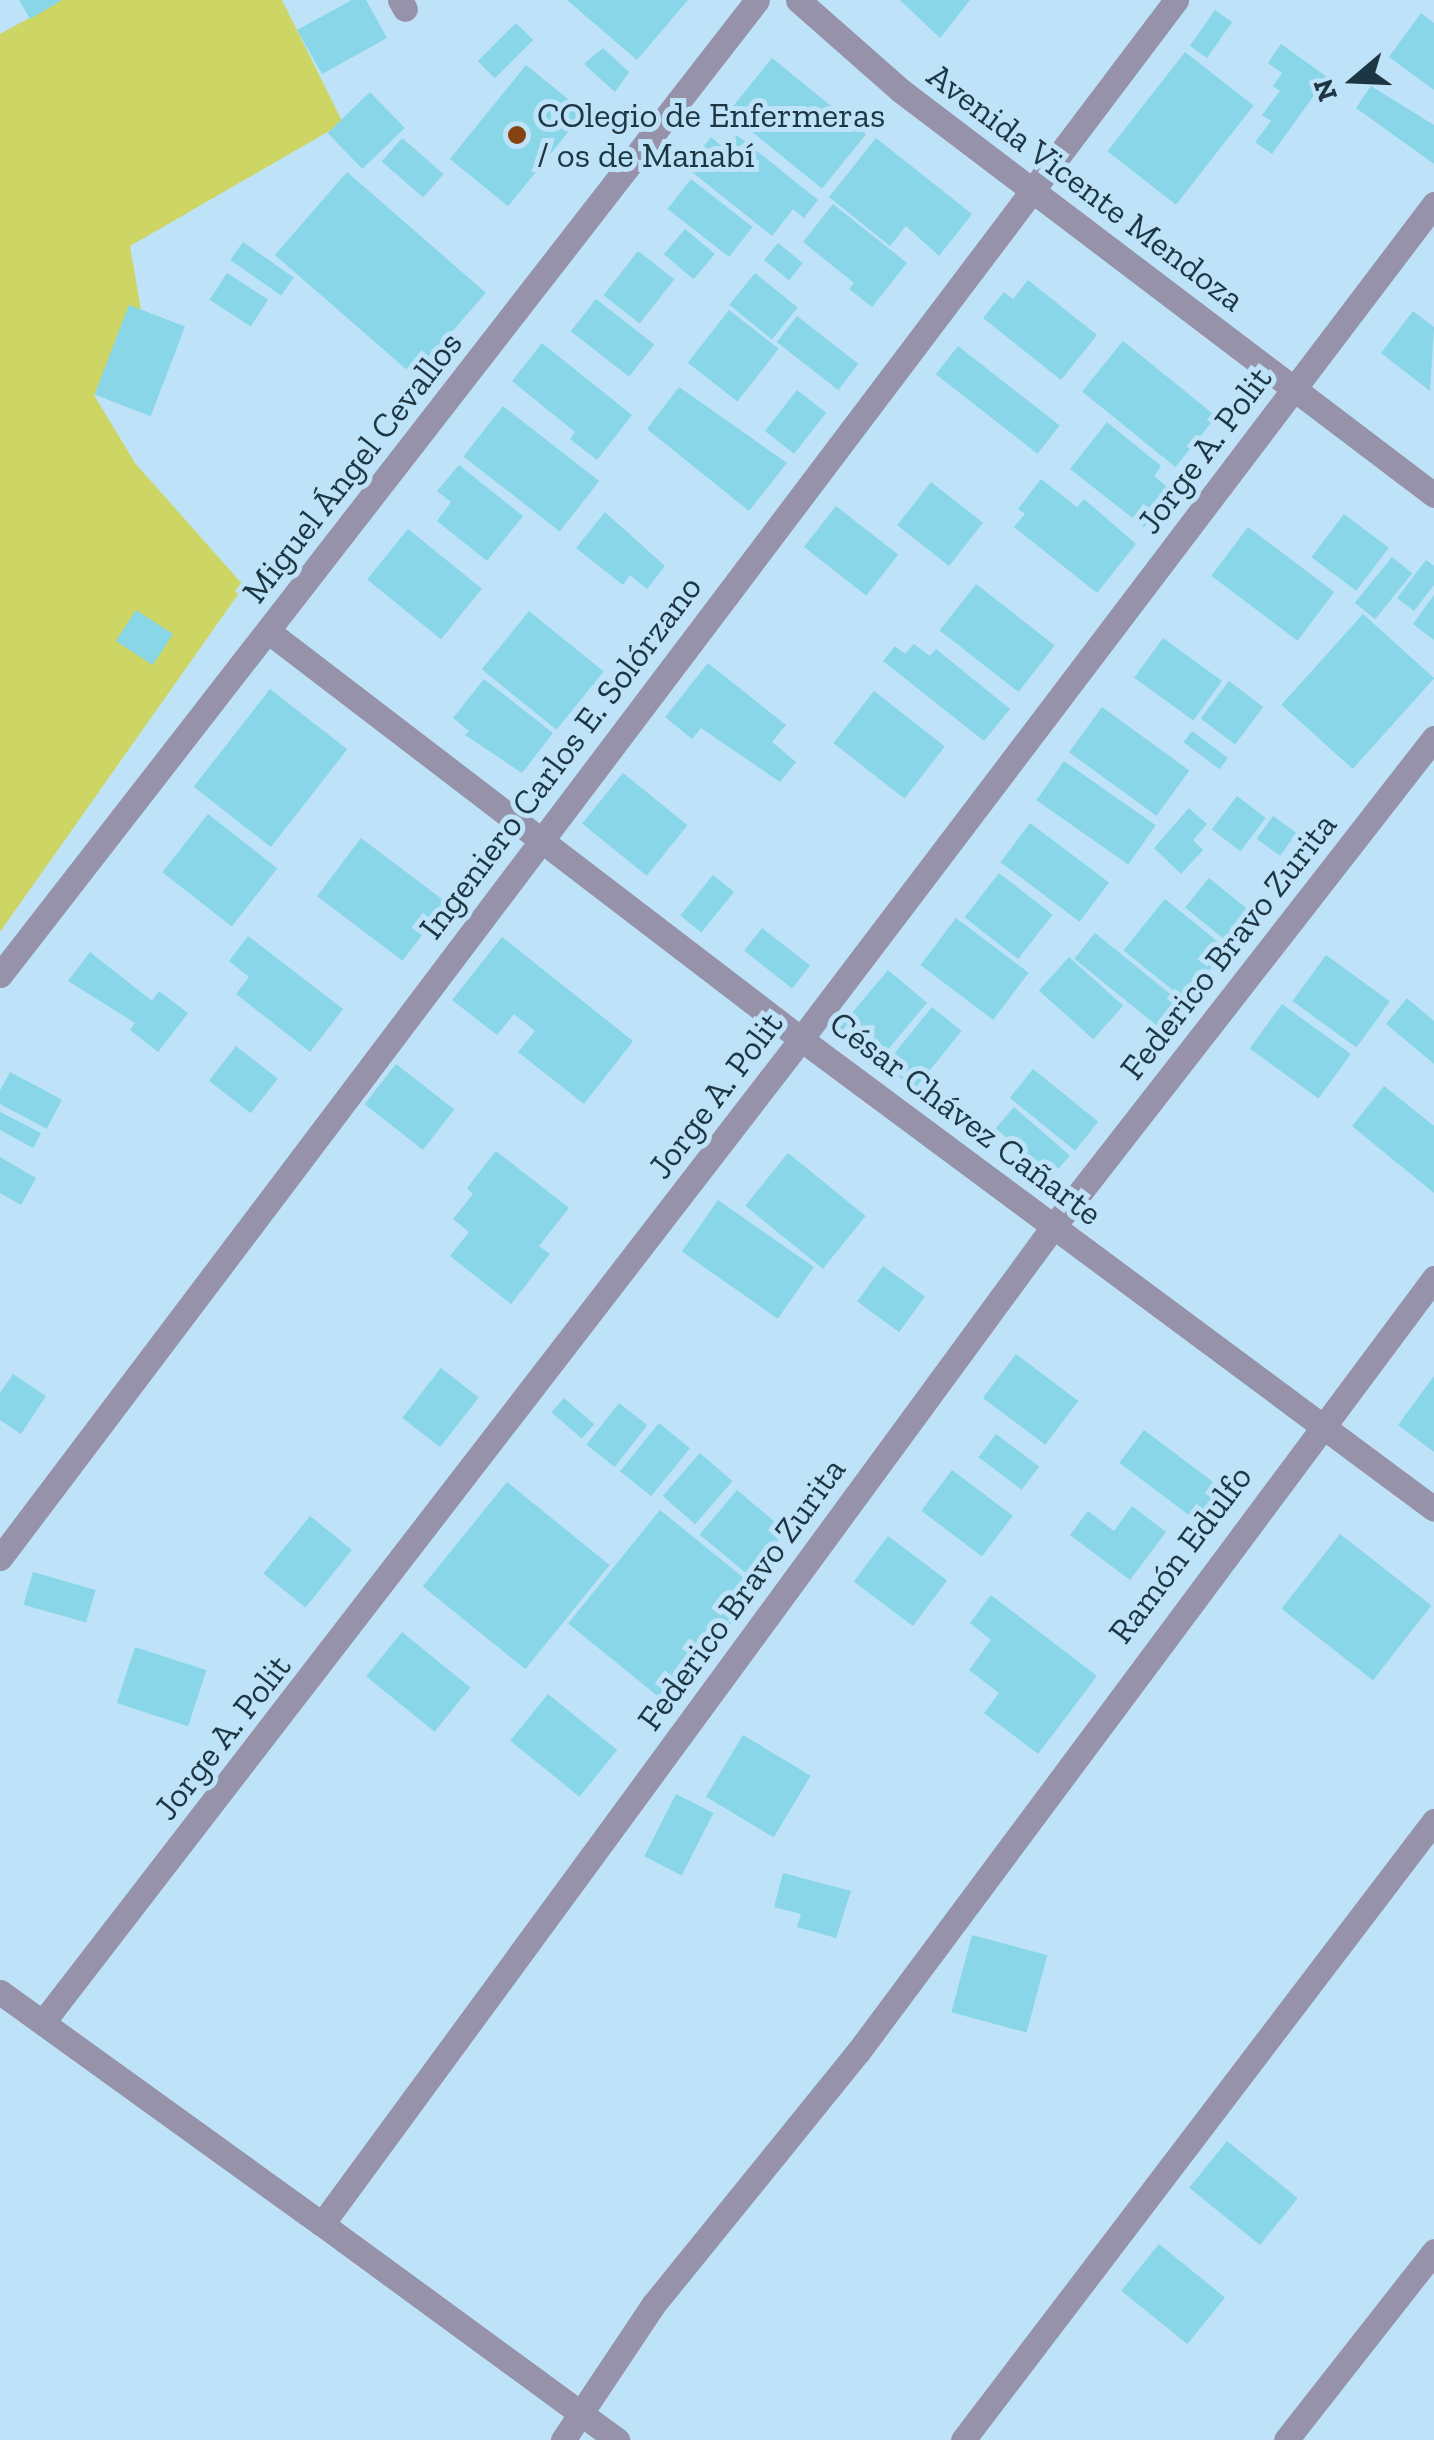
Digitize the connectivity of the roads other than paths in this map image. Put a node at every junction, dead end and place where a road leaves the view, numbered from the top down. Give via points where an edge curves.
1 (757, 0) edge
2 (798, 0) edge
3 (1176, 0) edge
4 (1030, 191) junction
5 (1434, 204) edge
6 (1294, 389) junction
7 (1434, 496) edge
8 (269, 632) junction
9 (1434, 738) edge
10 (540, 842) junction
11 (0, 976) edge
12 (801, 1040) junction
13 (1053, 1227) junction
14 (1434, 1278) edge
15 (1321, 1424) junction
16 (1434, 1508) edge
17 (0, 1558) edge
18 (1434, 1820) edge
19 (0, 1992) edge
20 (43, 2022) junction
21 (322, 2224) junction
22 (1434, 2251) edge
23 (582, 2414) junction
24 (563, 2440) edge
25 (617, 2440) edge
26 (963, 2440) edge
27 (1286, 2440) edge

1 - 8 street, Miguel Ángel Cevallos
2 - 4 street, Avenida Vicente Mendoza via 830,33
3 - 4 street, Ingeniero Carlos E. Solórzano
4 - 6 street, Avenida Vicente Mendoza
4 - 10 street, Ingeniero Carlos E. Solórzano
5 - 6 street, Jorge A. Polit
6 - 7 street, Avenida Vicente Mendoza
6 - 12 street, Jorge A. Polit
8 - 10 street, César Chávez Cañarte
8 - 11 street, Miguel Ángel Cevallos
9 - 13 street, Federico Bravo Zurita
10 - 12 street, César Chávez Cañarte
10 - 17 street, Ingeniero Carlos E. Solórzano
12 - 13 street, César Chávez Cañarte
12 - 20 street, Jorge A. Polit
13 - 15 street, César Chávez Cañarte
13 - 21 street, Federico Bravo Zurita
14 - 15 street, Ramón Edulfo
15 - 16 street, César Chávez Cañarte
15 - 23 street, Ramón Edulfo via 858,2052 653,2305
18 - 26 street
19 - 20 street
20 - 21 street
21 - 23 street
22 - 27 street
23 - 24 street, Ramón Edulfo
23 - 25 street

